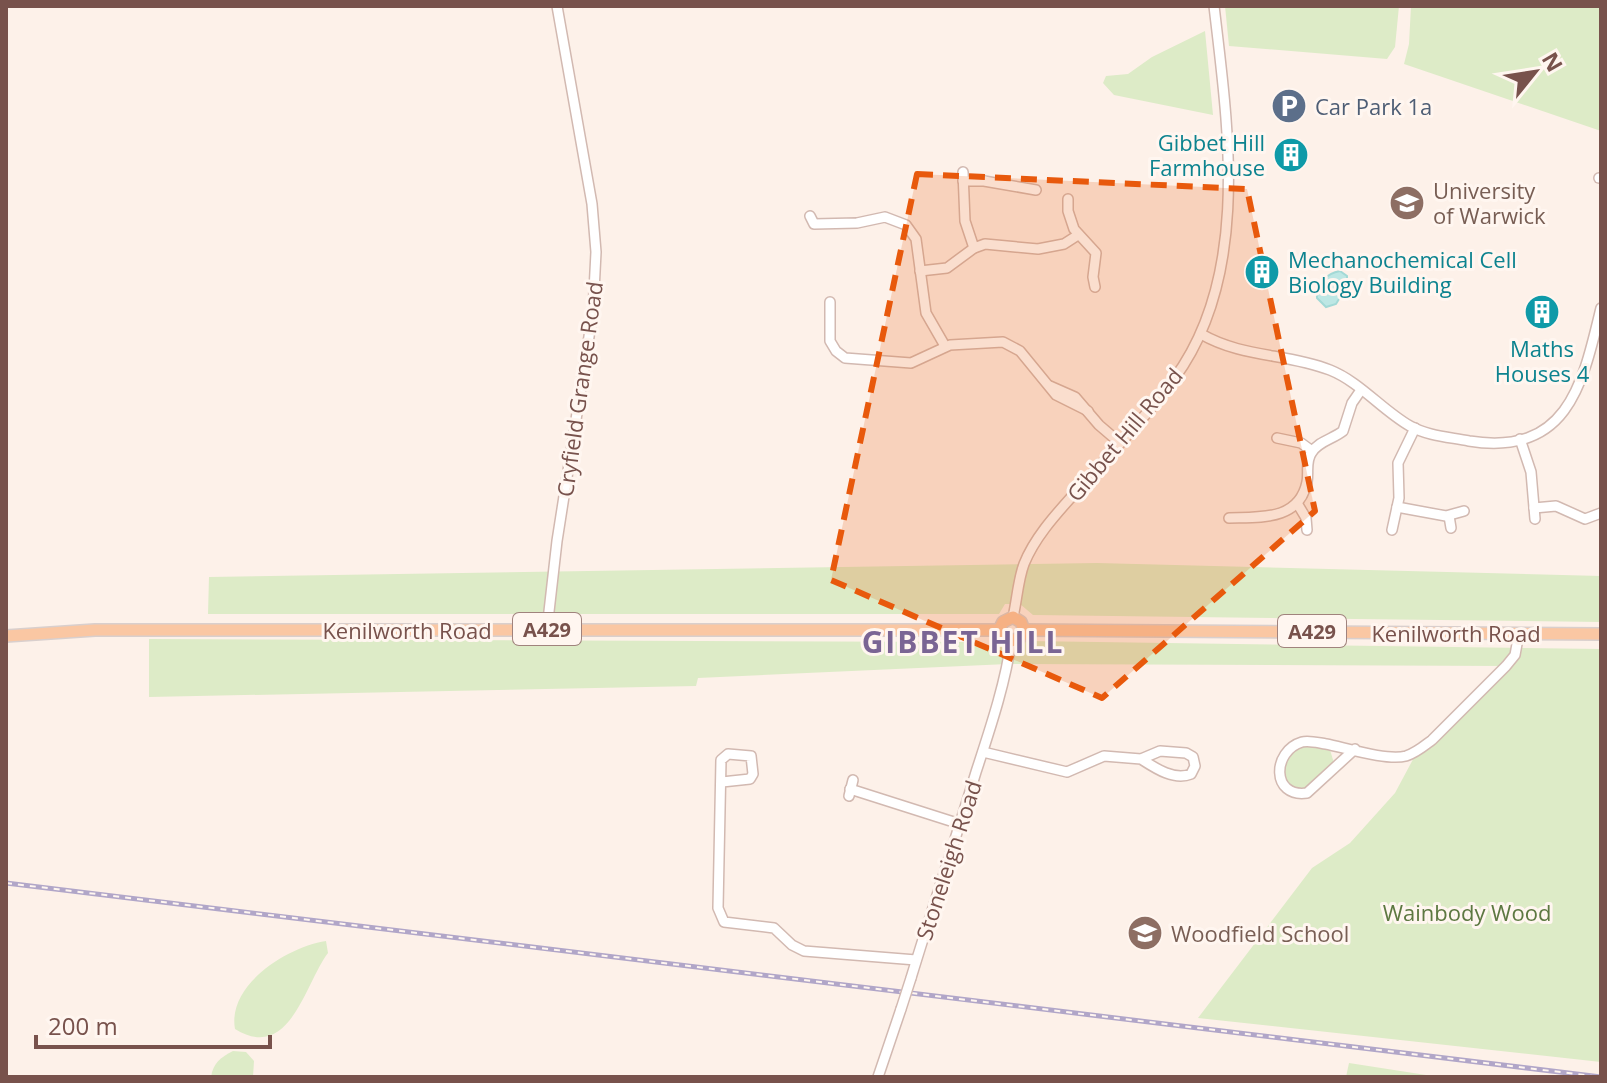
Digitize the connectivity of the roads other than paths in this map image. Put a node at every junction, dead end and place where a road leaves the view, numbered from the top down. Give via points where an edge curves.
1 (557, 6) edge
2 (1214, 6) edge
3 (1036, 190) dead end
4 (1068, 199) dead end
5 (811, 225) dead end
6 (1078, 235) junction
7 (974, 248) junction
8 (920, 271) junction
9 (1095, 287) dead end
10 (830, 302) dead end
11 (1601, 308) edge
12 (1201, 334) junction
13 (945, 346) junction
14 (1590, 353) junction
15 (1601, 356) edge
16 (1361, 390) junction
17 (1415, 428) junction
18 (1277, 438) dead end
19 (1520, 439) junction
20 (1120, 443) junction
21 (1312, 451) junction
22 (1297, 503) junction
23 (1397, 507) junction
24 (1464, 511) dead end
25 (1601, 513) edge
26 (1449, 516) junction
27 (1229, 518) dead end
28 (1451, 528) dead end
29 (1307, 530) dead end
30 (1392, 530) dead end
31 (1013, 617) junction
32 (547, 629) junction
33 (999, 630) junction
34 (1024, 630) junction
35 (1519, 633) junction
36 (1601, 634) edge
37 (6, 636) edge
38 (1011, 641) junction
39 (1355, 749) junction
40 (983, 752) junction
41 (1141, 759) junction
42 (722, 782) dead end
43 (851, 789) dead end
44 (960, 824) junction
45 (916, 960) junction
46 (878, 1077) edge

1 - 32 street, Cryfield Grange Road via 596,252 591,334
2 - 12 street, Gibbet Hill Road via 1227,116 1229,197 1217,278
3 - 7 street via 963,177 967,230
4 - 6 street
5 - 8 street via 896,219 914,234
6 - 7 street via 1038,249 989,244
6 - 9 street via 1096,253
7 - 8 street via 950,266
8 - 13 street via 926,313
10 - 13 street via 830,341 845,358 911,363
11 - 14 street
12 - 16 street via 1235,350 1330,370
12 - 20 street, Gibbet Hill Road via 1174,379
13 - 20 street via 995,341 1011,345 1062,399 1088,411
14 - 15 street
14 - 19 street via 1570,404 1550,424
16 - 17 street
16 - 21 street via 1343,431
17 - 19 street via 1479,442
17 - 23 street via 1398,463
18 - 21 street
19 - 25 street via 1531,472 1534,513 1556,506 1585,519
20 - 31 street, Gibbet Hill Road via 1030,552
21 - 22 street via 1307,485
22 - 27 street via 1278,515
22 - 29 street
23 - 26 street
23 - 30 street
24 - 26 street
26 - 28 street
31 - 33 main road
31 - 34 main road
32 - 33 main road, Kenilworth Road / A429
32 - 37 main road, Kenilworth Road / A429 via 95,630
33 - 38 main road
34 - 35 main road, Kenilworth Road / A429
34 - 38 main road
35 - 36 main road, Kenilworth Road / A429
35 - 39 street via 1515,655 1506,666 1418,750 1393,757
38 - 40 street, Stoneleigh Road
39 - 39 street via 1299,743 1282,759 1281,783 1293,792 1307,793
40 - 41 street via 1067,772 1104,756
40 - 44 street, Stoneleigh Road
41 - 41 street via 1156,752 1186,753 1195,766 1191,774 1179,776 1153,769
42 - 45 street via 718,908 724,922 774,928 804,951
43 - 44 street
44 - 45 street, Stoneleigh Road
45 - 46 street, Stoneleigh Road, bridge

